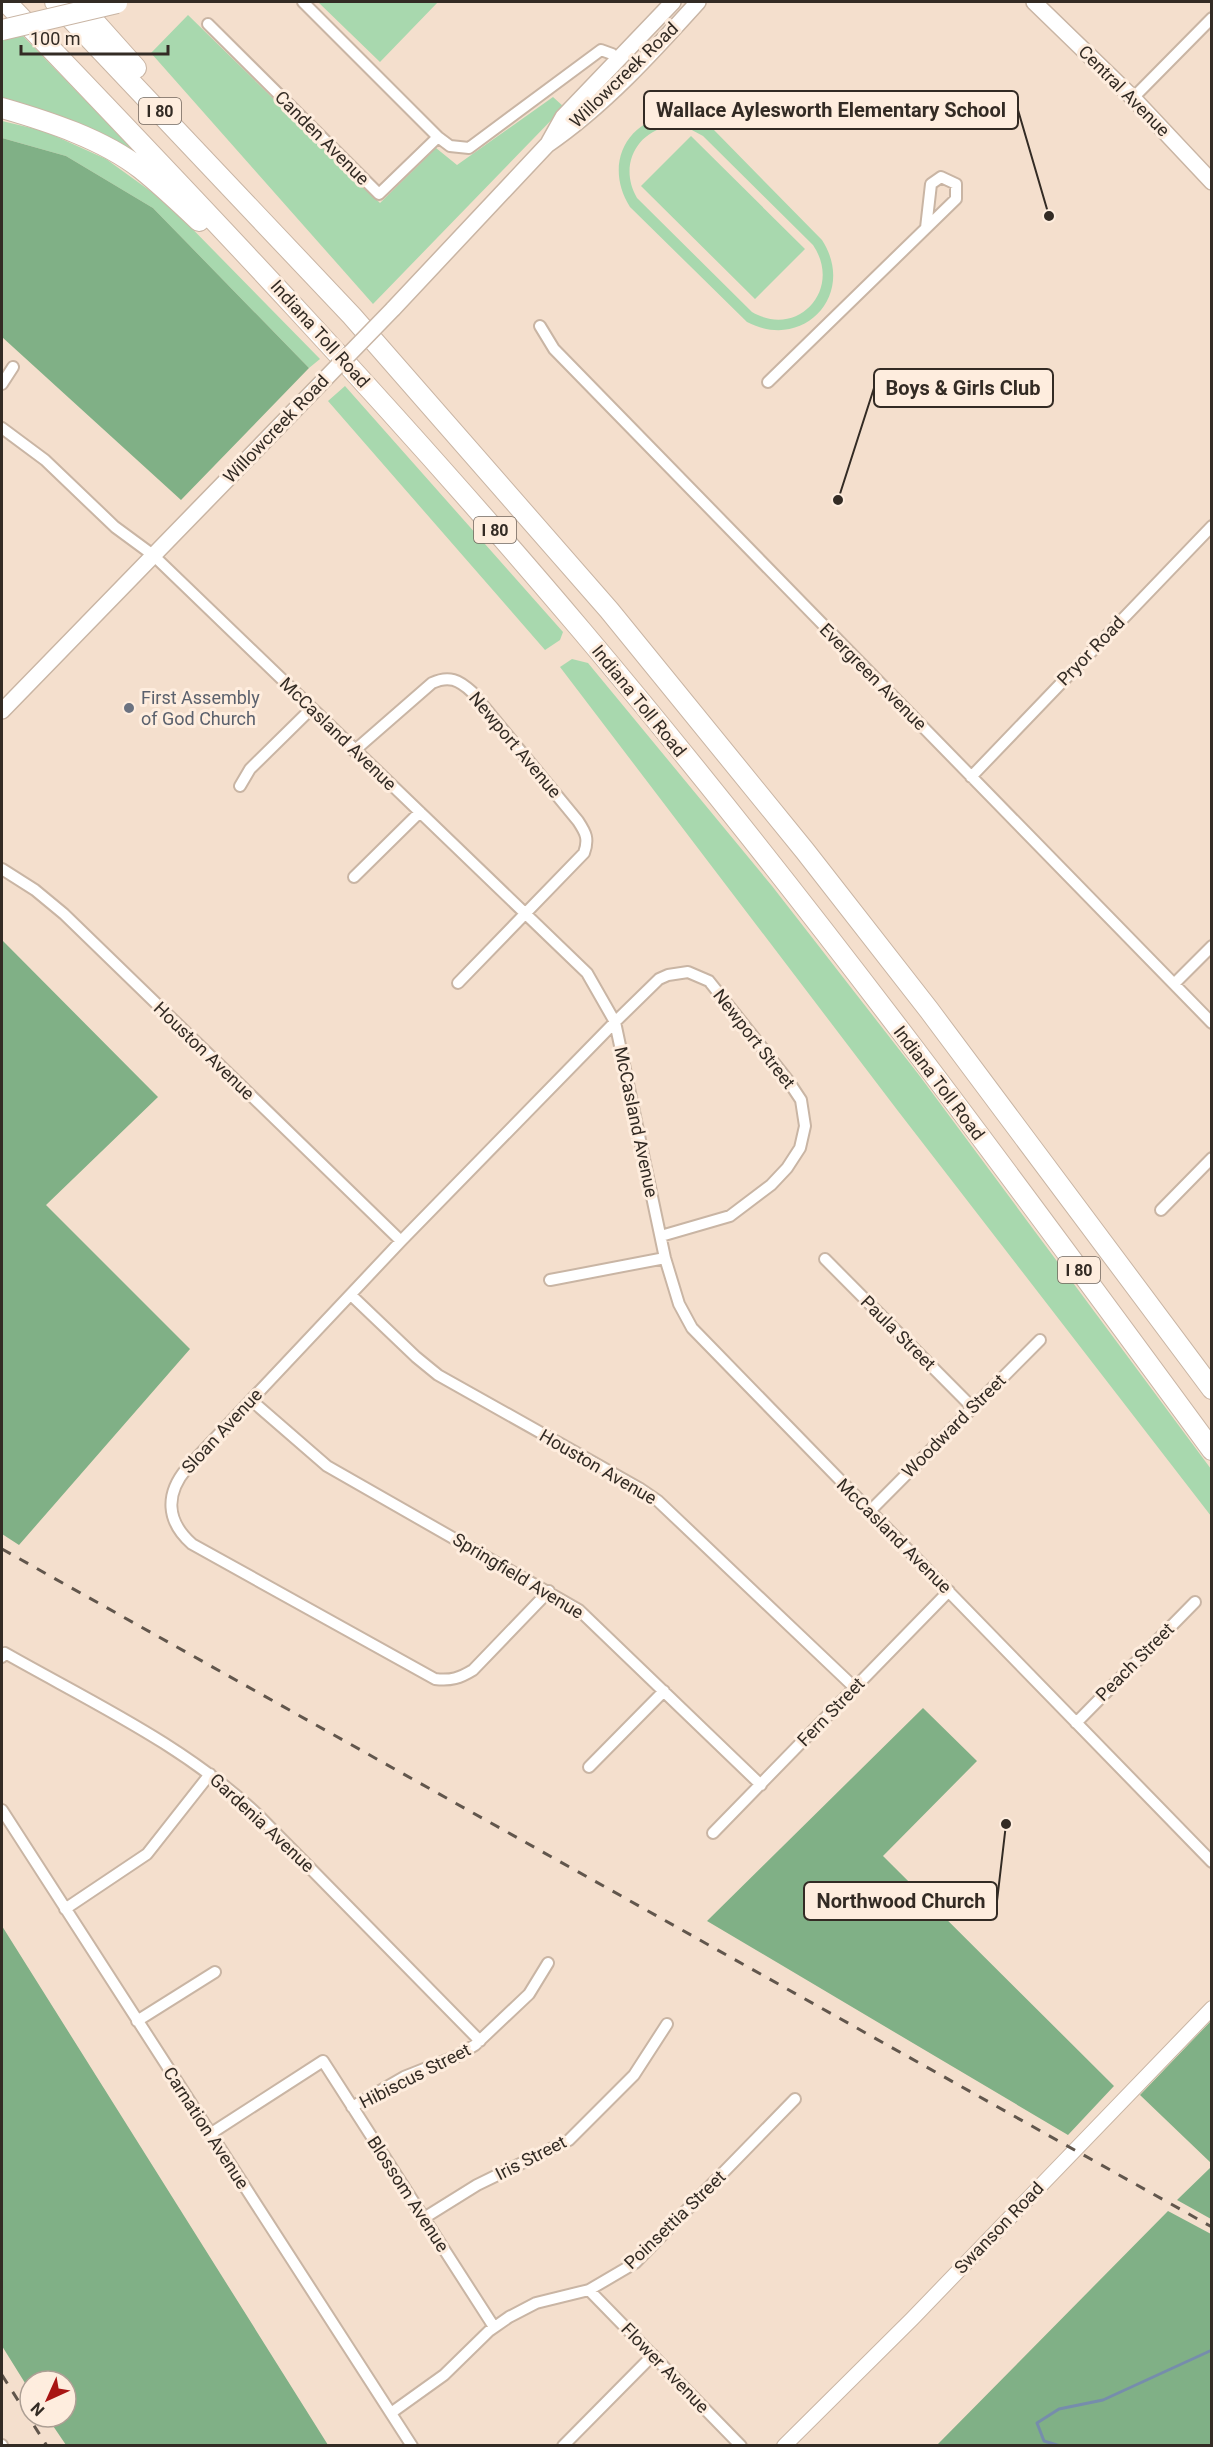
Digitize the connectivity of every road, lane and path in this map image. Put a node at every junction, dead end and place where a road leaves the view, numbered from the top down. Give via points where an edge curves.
1 (6, 2) edge
2 (55, 2) edge
3 (79, 2) edge
4 (119, 2) edge
5 (303, 2) edge
6 (673, 2) edge
7 (698, 2) edge
8 (1036, 2) edge
9 (1212, 18) edge
10 (2, 21) edge
11 (207, 24) dead end
12 (2, 30) edge
13 (618, 61) junction
14 (1133, 98) junction
15 (2, 108) edge
16 (438, 137) junction
17 (547, 145) junction
18 (1212, 182) edge
19 (265, 221) junction
20 (926, 228) dead end
21 (277, 287) junction
22 (540, 326) dead end
23 (13, 367) dead end
24 (768, 382) dead end
25 (2, 384) edge
26 (2, 428) edge
27 (1212, 526) edge
28 (153, 555) junction
29 (311, 709) junction
30 (2, 711) edge
31 (354, 751) junction
32 (972, 777) junction
33 (240, 786) dead end
34 (420, 812) junction
35 (2, 869) edge
36 (354, 877) dead end
37 (526, 913) junction
38 (1212, 945) edge
39 (458, 983) dead end
40 (1174, 984) junction
41 (615, 1022) junction
42 (1212, 1023) edge
43 (1212, 1158) edge
44 (1161, 1210) dead end
45 (661, 1236) junction
46 (401, 1241) junction
47 (665, 1258) junction
48 (825, 1259) dead end
49 (550, 1280) dead end
50 (351, 1295) junction
51 (1040, 1340) dead end
52 (1212, 1389) edge
53 (251, 1400) junction
54 (972, 1407) junction
55 (1212, 1450) edge
56 (869, 1512) junction
57 (549, 1591) junction
58 (949, 1591) junction
59 (1195, 1602) dead end
60 (3, 1655) edge
61 (854, 1688) junction
62 (664, 1691) junction
63 (1076, 1723) junction
64 (589, 1767) dead end
65 (210, 1774) junction
66 (761, 1785) junction
67 (2, 1810) edge
68 (713, 1833) dead end
69 (1212, 1862) edge
70 (65, 1909) junction
71 (548, 1963) dead end
72 (215, 1972) dead end
73 (1212, 2008) edge
74 (137, 2021) junction
75 (668, 2025) dead end
76 (480, 2041) junction
77 (795, 2099) dead end
78 (352, 2107) junction
79 (210, 2134) junction
80 (424, 2218) junction
81 (589, 2290) junction
82 (494, 2327) junction
83 (653, 2355) junction
84 (391, 2413) junction
85 (412, 2445) edge
86 (563, 2445) edge
87 (741, 2445) edge
88 (784, 2445) edge

1 - 21 highway, Indiana Toll Road / I 80
2 - 19 highway, Indiana Toll Road / I 80
3 - 10 highway
3 - 19 highway via 205,145
4 - 12 highway, bridge
5 - 16 street
6 - 13 main road, Willowcreek Road
7 - 17 main road, Willowcreek Road via 592,110
8 - 14 main road, Central Avenue
9 - 14 street
11 - 16 street, Canden Avenue via 379,194
13 - 16 street via 601,50 469,148 450,146
13 - 17 main road, Willowcreek Road via 562,117
14 - 18 main road, Central Avenue
15 - 21 highway via 88,138 139,167 237,258
17 - 28 main road, Willowcreek Road, bridge
19 - 52 highway, Indiana Toll Road / I 80 via 497,479 805,851
20 - 24 street
21 - 55 highway, Indiana Toll Road / I 80 via 583,632 777,872 1036,1211
22 - 32 street, Evergreen Avenue via 554,349
23 - 25 street
26 - 28 street, McCasland Avenue via 45,460 115,527
27 - 32 street, Pryor Road
28 - 29 street, McCasland Avenue
28 - 30 main road, Willowcreek Road
29 - 31 street, McCasland Avenue
29 - 33 street via 250,769
31 - 34 street, McCasland Avenue
31 - 37 street, Newport Avenue via 432,682 447,678 464,684 587,834 584,853
32 - 40 street, Evergreen Avenue
34 - 36 street
34 - 37 street, McCasland Avenue
35 - 46 street, Houston Avenue via 64,914
37 - 39 street, Newport Avenue
37 - 41 street, McCasland Avenue via 587,973
38 - 40 street
40 - 42 street, Evergreen Avenue
41 - 45 street, McCasland Avenue
41 - 45 street, Newport Street via 659,979 687,972 703,977 715,987 801,1100 805,1126 800,1148 771,1185 730,1216
41 - 46 street, Sloan Avenue
43 - 44 street
45 - 47 street, McCasland Avenue
46 - 50 street, Sloan Avenue
47 - 49 street
47 - 56 street, McCasland Avenue via 679,1304 693,1328
48 - 54 street, Paula Street
50 - 53 street, Sloan Avenue
50 - 61 street, Houston Avenue via 438,1375 658,1501
51 - 54 street, Woodward Street
53 - 57 street, Springfield Avenue via 327,1466
53 - 57 street, Sloan Avenue via 178,1479 171,1510 176,1524 192,1544 435,1679 449,1681 473,1670
54 - 56 street, Woodward Street
56 - 58 street, McCasland Avenue
57 - 62 street, Springfield Avenue via 579,1610
58 - 61 street, Fern Street
58 - 63 street, McCasland Avenue
59 - 63 street, Peach Street
60 - 65 street, Gardenia Avenue via 174,1749
61 - 66 street, Fern Street
62 - 64 street
62 - 66 street, Springfield Avenue
63 - 69 street, McCasland Avenue
65 - 70 street via 147,1854
65 - 76 street, Gardenia Avenue via 259,1816
66 - 68 street, Fern Street
67 - 70 street, Carnation Avenue
70 - 74 street, Carnation Avenue
71 - 76 street, Hibiscus Street via 529,1994
72 - 74 street
73 - 88 street, Swanson Road via 912,2319
74 - 79 street, Carnation Avenue
75 - 80 street, Iris Street via 634,2075 569,2140 477,2185
76 - 78 street, Hibiscus Street via 457,2056 393,2082
77 - 81 street, Poinsettia Street via 641,2257
78 - 79 street, Blossom Avenue via 323,2061
78 - 80 street, Blossom Avenue
79 - 84 street, Carnation Avenue
80 - 82 street, Blossom Avenue
81 - 82 street, Poinsettia Street via 536,2303
81 - 83 street, Flower Avenue
82 - 84 street, Poinsettia Street via 444,2375
83 - 86 street
83 - 87 street, Flower Avenue
84 - 85 street, Carnation Avenue

